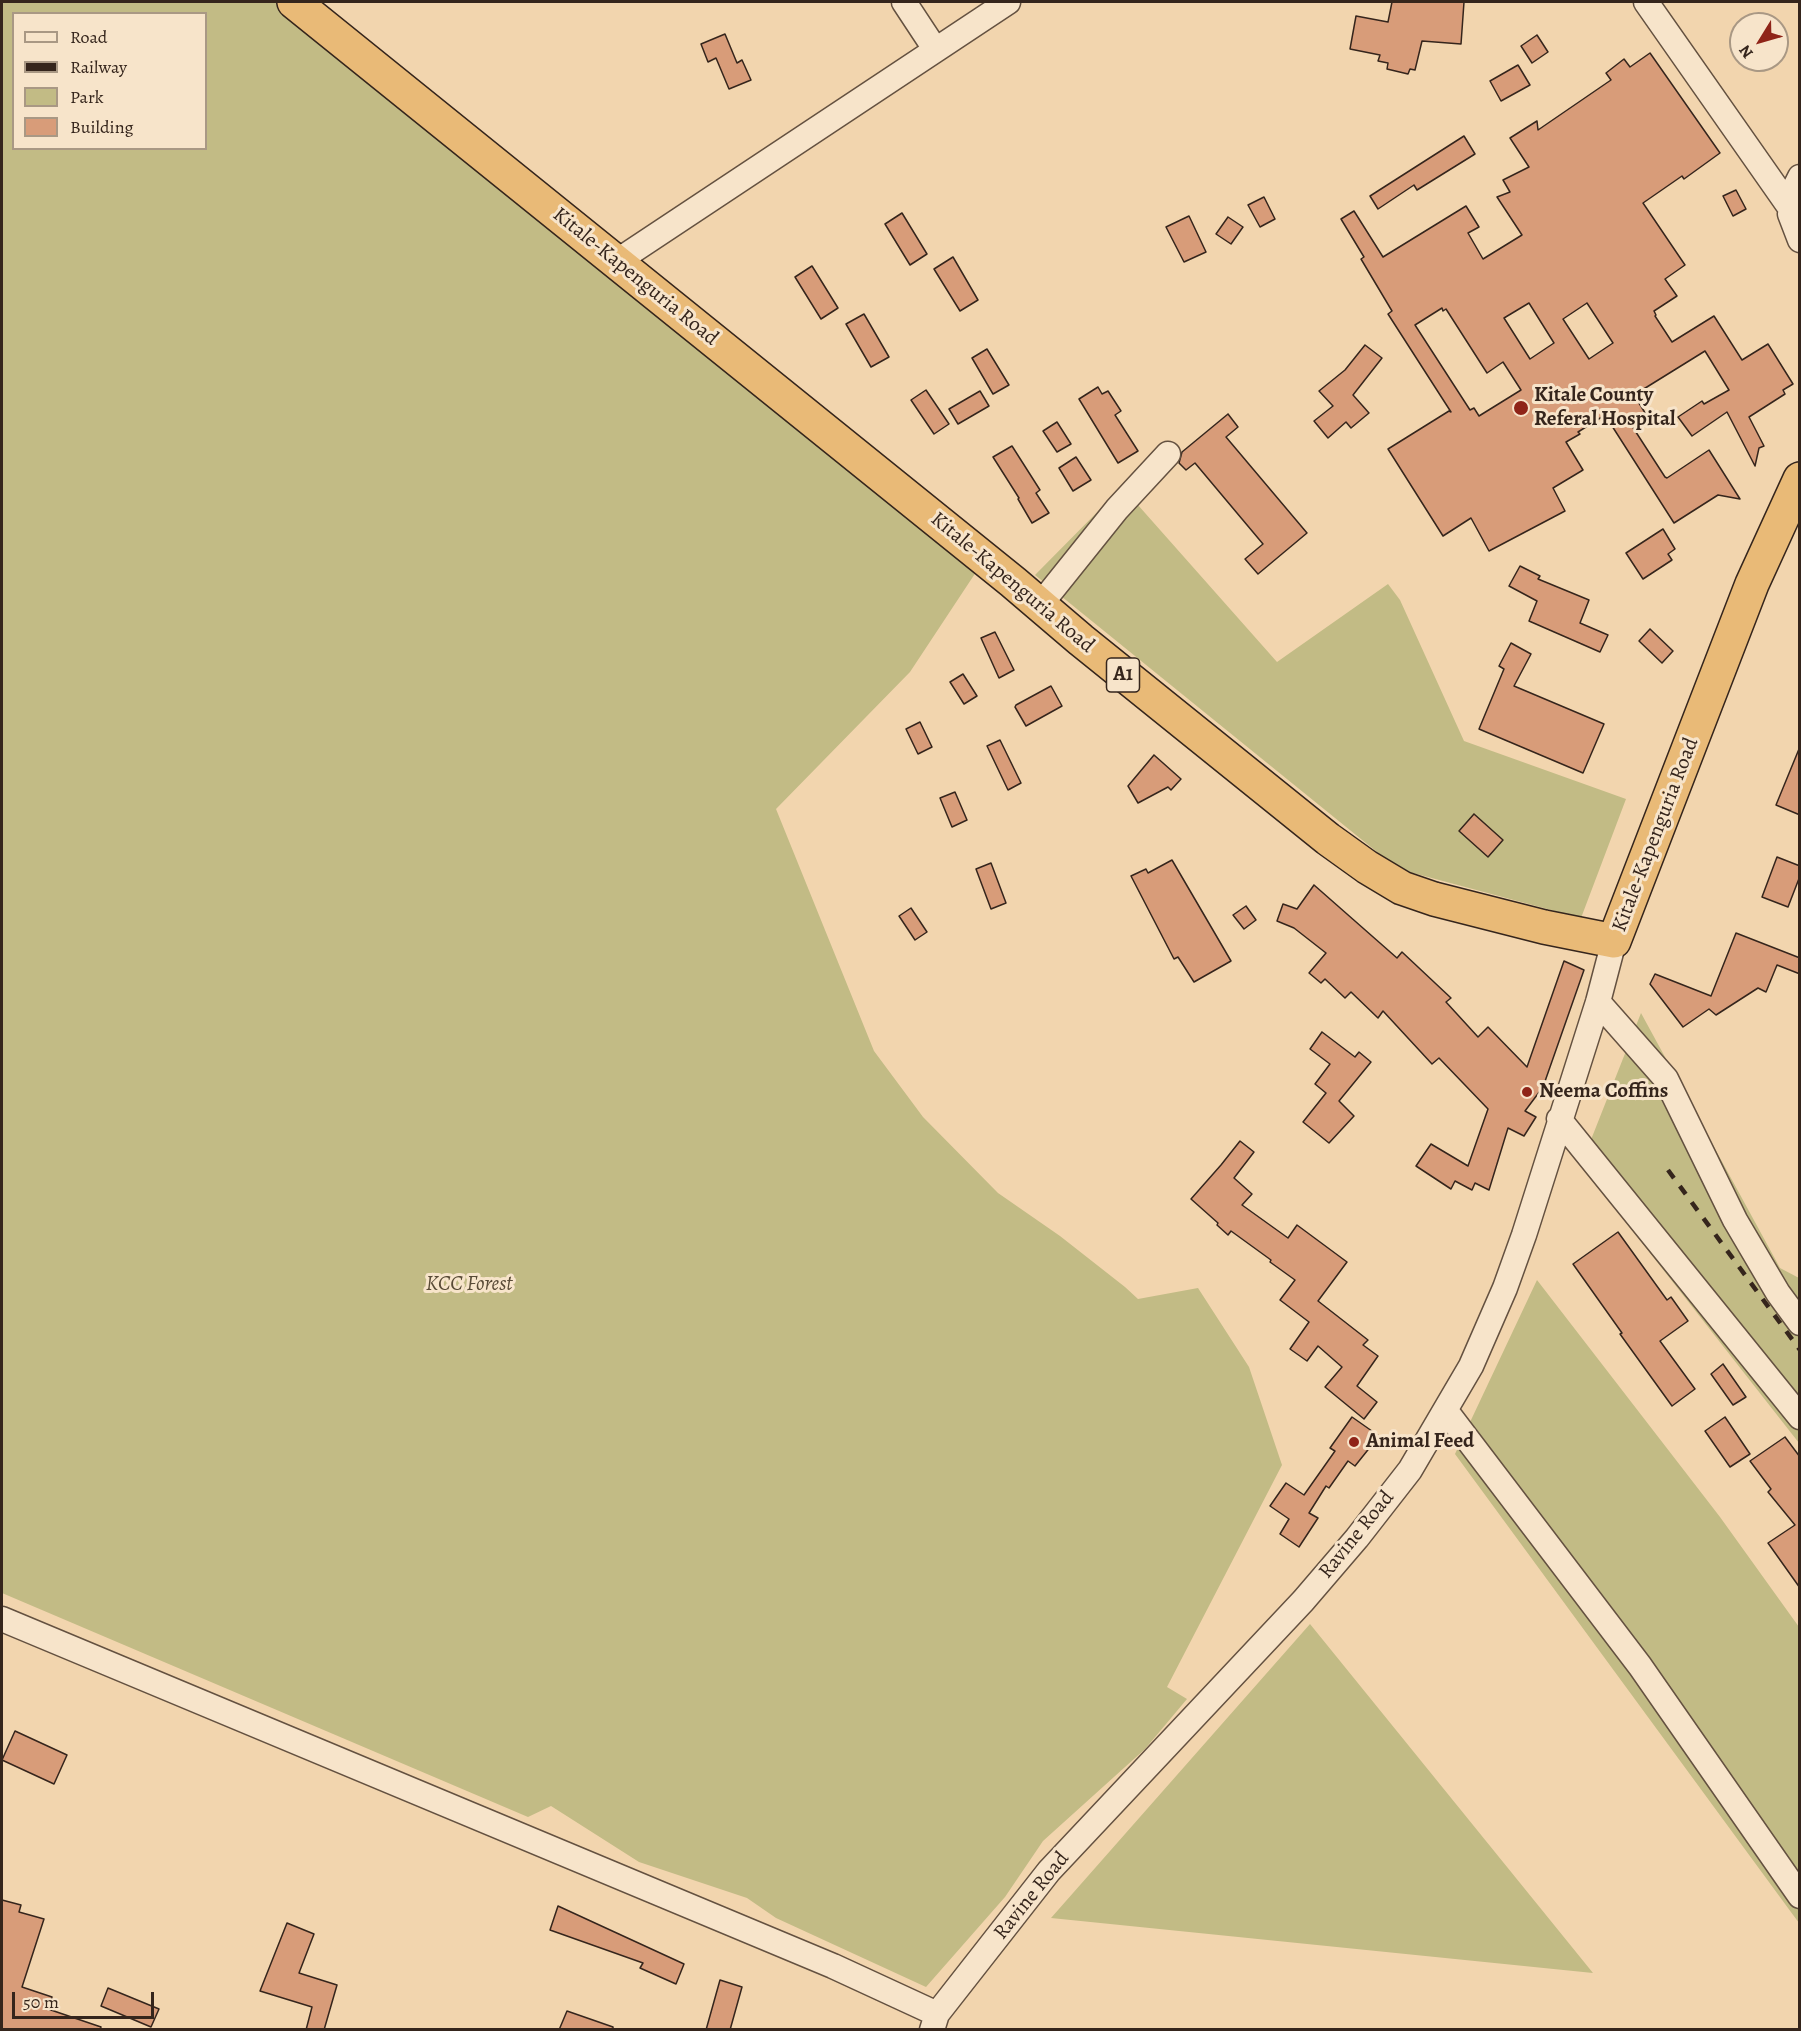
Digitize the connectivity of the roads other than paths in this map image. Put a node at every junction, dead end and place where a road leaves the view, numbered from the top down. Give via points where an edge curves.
1 (294, 2) edge
2 (904, 2) edge
3 (1008, 2) edge
4 (1646, 2) edge
5 (935, 49) junction
6 (1800, 177) edge
7 (1796, 224) edge
8 (616, 262) junction
9 (1168, 454) dead end
10 (1800, 479) edge
11 (1040, 605) junction
12 (1614, 941) junction
13 (1598, 1002) junction
14 (1559, 1119) junction
15 (1800, 1323) edge
16 (1446, 1411) junction
17 (1800, 1417) edge
18 (2, 1618) edge
19 (1800, 1896) edge
20 (934, 2022) edge

1 - 8 highway, Kitale-Kapenguria Road / A1
2 - 5 street
3 - 5 street
4 - 7 street
5 - 8 street
6 - 7 street via 1793,191
8 - 11 highway, Kitale-Kapenguria Road / A1
9 - 11 street via 1117,509
10 - 12 highway, Kitale-Kapenguria Road via 1752,584
11 - 12 highway, Kitale-Kapenguria Road / A1 via 1239,769 1366,867 1402,888 1434,899
12 - 13 street, Ravine Road
13 - 14 street, Ravine Road
13 - 15 street via 1666,1079 1735,1220
14 - 16 street, Ravine Road via 1505,1288 1471,1366
14 - 17 street
16 - 19 street via 1640,1666
16 - 20 street, Ravine Road via 1410,1470 1357,1538 1049,1871
18 - 20 street via 823,1962

